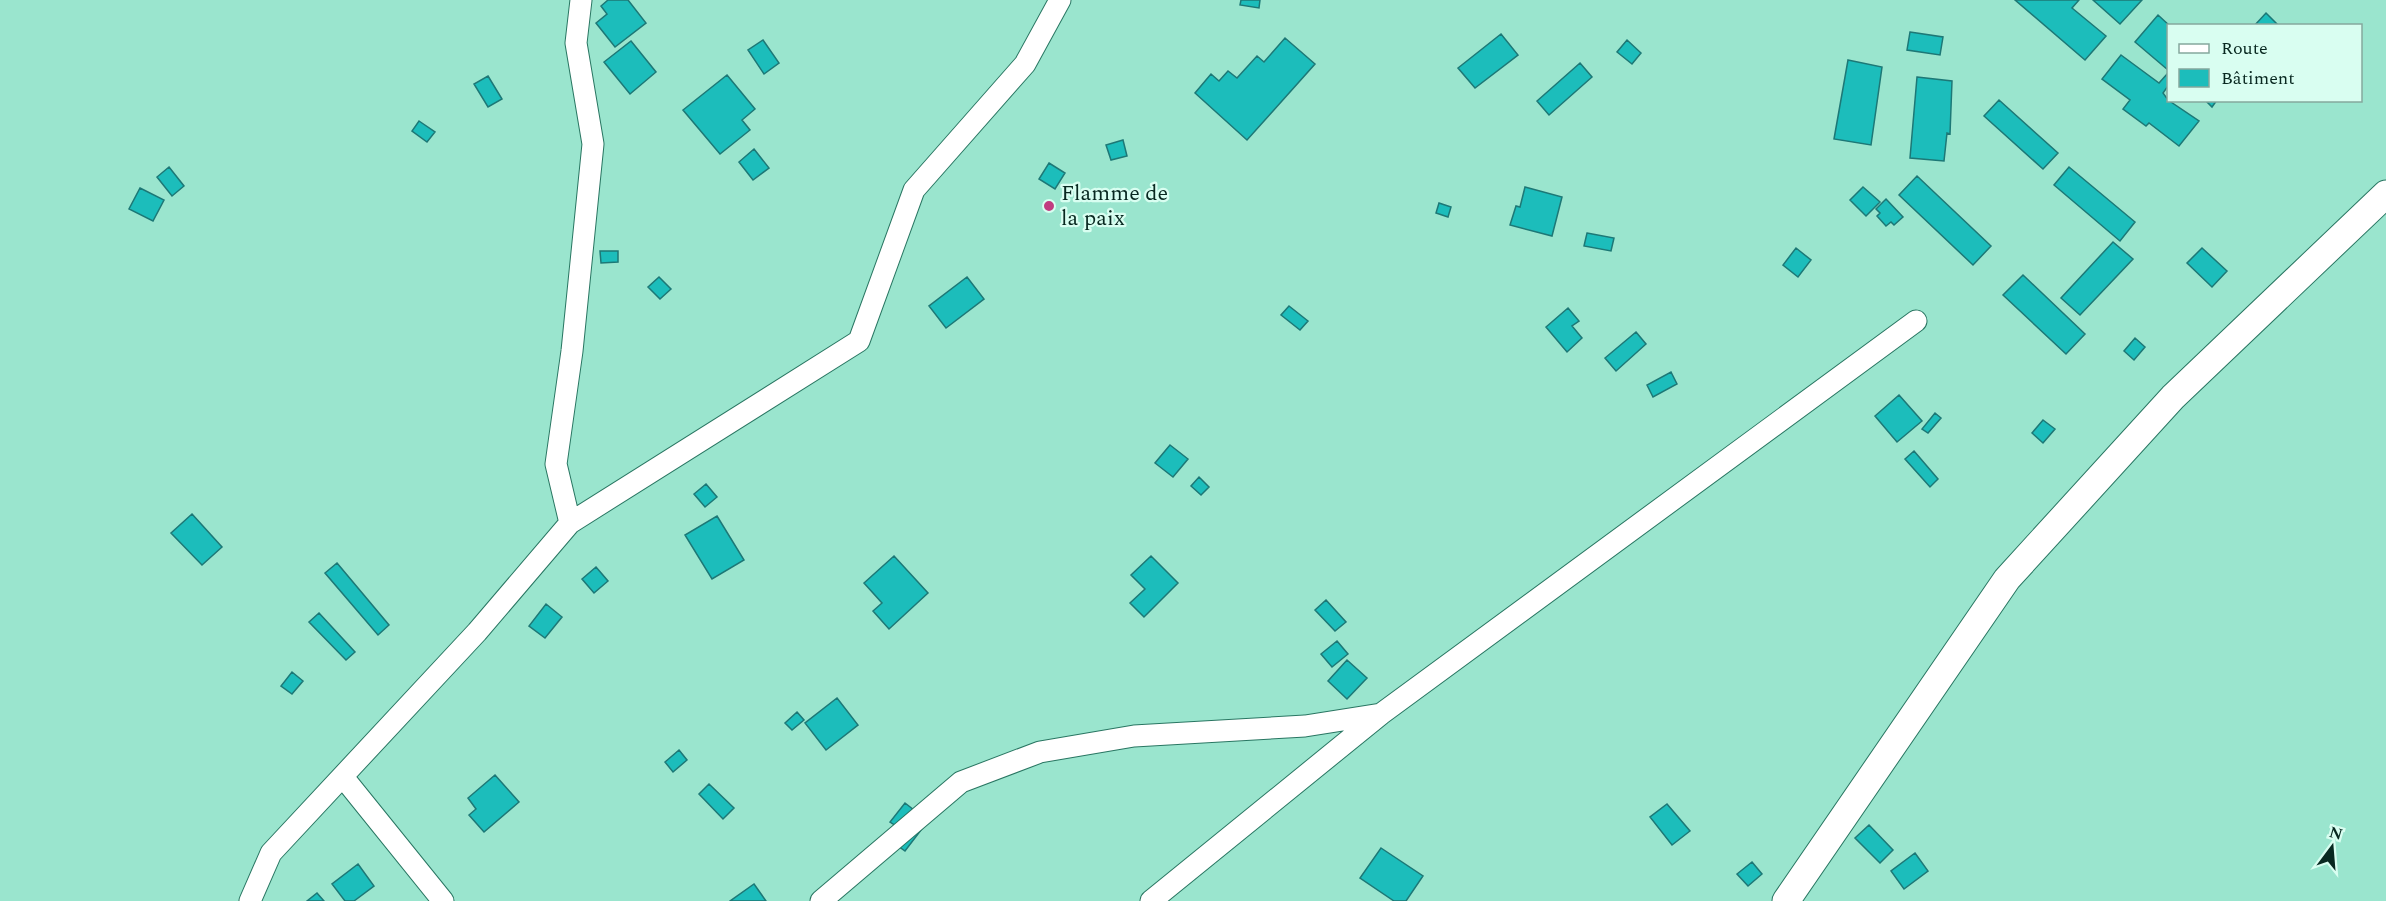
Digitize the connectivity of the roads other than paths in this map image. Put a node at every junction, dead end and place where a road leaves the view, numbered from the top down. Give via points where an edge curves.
1 (581, 0) edge
2 (1060, 0) edge
3 (2386, 194) edge
4 (1916, 321) dead end
5 (570, 523) junction
6 (1381, 714) junction
7 (343, 777) junction
8 (250, 901) edge
9 (443, 901) edge
10 (821, 901) edge
11 (1151, 901) edge
12 (1786, 901) edge

1 - 5 street via 576,43 593,144 556,465
2 - 5 street via 1025,64 914,190 859,341
3 - 12 main road via 2173,397 2007,579
4 - 6 street
5 - 7 street via 477,632
6 - 10 street via 1305,726 1134,735 1040,752 961,782
6 - 11 street
7 - 8 street via 271,853
7 - 9 street

